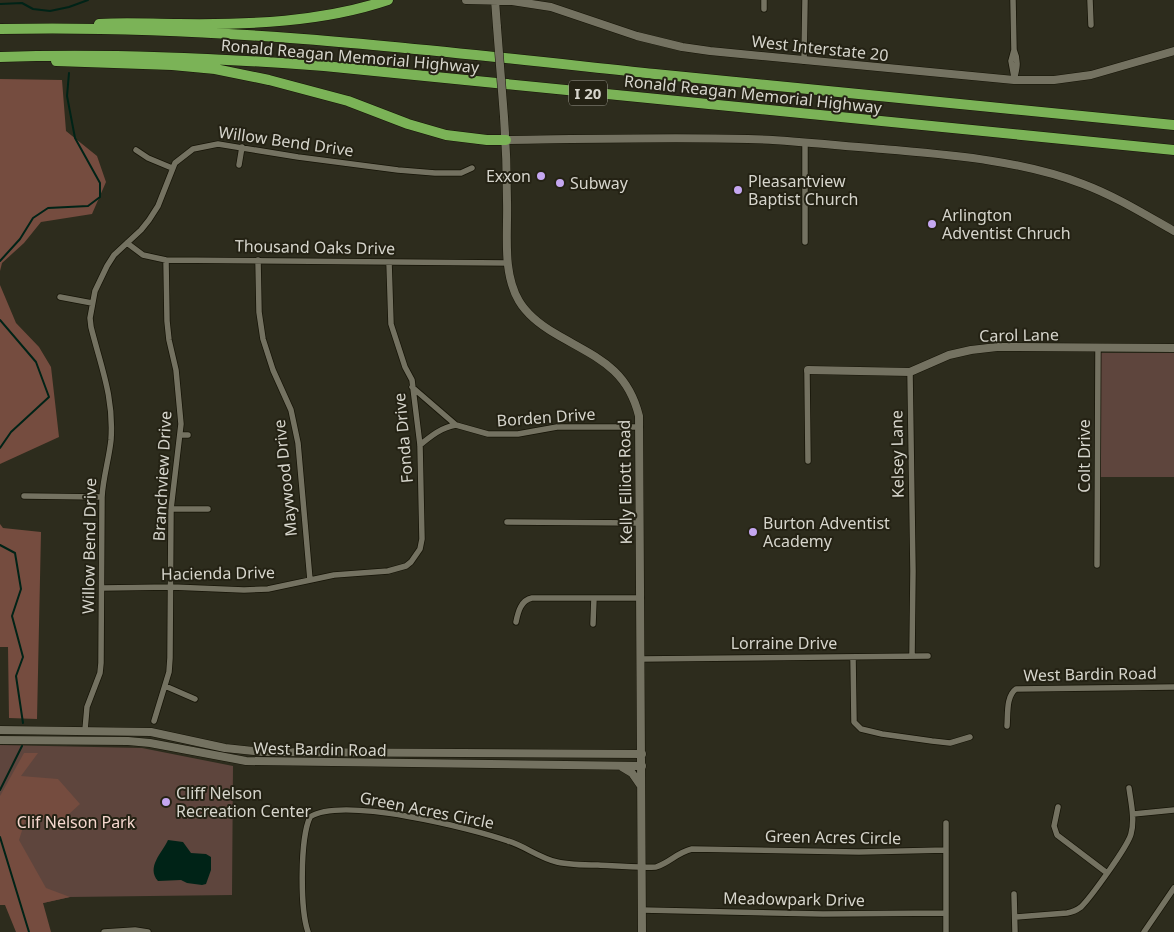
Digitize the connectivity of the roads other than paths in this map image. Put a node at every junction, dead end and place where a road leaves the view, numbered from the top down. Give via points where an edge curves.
1 (388, 0) edge
2 (466, 0) edge
3 (764, 0) edge
4 (804, 0) edge
5 (1012, 0) edge
6 (1090, 0) edge
7 (496, 1) edge
8 (764, 9) dead end
9 (1090, 25) dead end
10 (33, 28) junction
11 (0, 29) edge
12 (1174, 51) edge
13 (0, 57) edge
14 (804, 60) junction
15 (1014, 80) junction
16 (1174, 125) edge
17 (506, 140) junction
18 (805, 142) junction
19 (242, 147) junction
20 (136, 150) dead end
21 (1174, 150) edge
22 (240, 165) dead end
23 (172, 168) junction
24 (472, 168) dead end
25 (1174, 231) edge
26 (805, 242) dead end
27 (128, 243) junction
28 (166, 260) junction
29 (258, 260) junction
30 (389, 262) junction
31 (508, 263) junction
32 (60, 297) dead end
33 (92, 303) junction
34 (1098, 348) junction
35 (1174, 348) edge
36 (808, 371) joint
37 (910, 372) junction
38 (412, 386) junction
39 (456, 425) junction
40 (640, 427) junction
41 (181, 435) junction
42 (188, 435) dead end
43 (420, 445) junction
44 (808, 461) dead end
45 (24, 496) dead end
46 (102, 497) junction
47 (171, 509) junction
48 (208, 510) dead end
49 (508, 522) dead end
50 (640, 523) junction
51 (417, 554) joint
52 (1097, 565) dead end
53 (310, 580) junction
54 (172, 587) junction
55 (102, 588) junction
56 (594, 598) junction
57 (641, 598) junction
58 (516, 622) dead end
59 (593, 624) dead end
60 (912, 656) junction
61 (928, 656) dead end
62 (853, 657) junction
63 (641, 659) junction
64 (165, 686) junction
65 (1174, 687) edge
66 (195, 699) dead end
67 (154, 721) dead end
68 (1007, 726) dead end
69 (0, 730) edge
70 (72, 730) junction
71 (85, 730) junction
72 (99, 730) junction
73 (641, 734) junction
74 (970, 737) dead end
75 (0, 740) edge
76 (84, 741) junction
77 (225, 748) junction
78 (626, 754) junction
79 (642, 754) junction
80 (223, 758) junction
81 (620, 766) junction
82 (642, 766) junction
83 (1130, 788) dead end
84 (642, 789) junction
85 (1058, 806) dead end
86 (1174, 810) edge
87 (1132, 814) junction
88 (946, 823) dead end
89 (946, 850) junction
90 (642, 868) junction
91 (1107, 873) junction
92 (1174, 888) edge
93 (1014, 894) dead end
94 (642, 910) junction
95 (946, 914) junction
96 (1016, 917) junction
97 (104, 932) edge
98 (148, 932) edge
99 (308, 932) edge
100 (642, 932) edge
101 (946, 932) edge
102 (1015, 932) edge
103 (1144, 932) edge

1 - 10 highway via 348,12 249,23 116,22
2 - 7 street, West Interstate 20
3 - 8 street
4 - 14 street
5 - 15 street
6 - 9 street
7 - 14 street, West Interstate 20 via 551,7 637,36 682,47
7 - 17 street, Kelly Elliott Road, bridge
10 - 11 highway, Ronald Reagan Memorial Highway / I 20
10 - 16 highway, Ronald Reagan Memorial Highway / I 20 via 243,34
12 - 15 street, West Interstate 20 via 1090,76
13 - 17 highway via 215,69 348,101 446,135
13 - 21 highway, Ronald Reagan Memorial Highway / I 20 via 135,56 324,66
14 - 15 street, West Interstate 20
17 - 18 street via 747,139
17 - 31 street, Kelly Elliott Road
18 - 25 street via 1030,168 1103,192
18 - 26 street
19 - 22 street
19 - 23 street, Willow Bend Drive via 218,144 193,149
19 - 24 street, Willow Bend Drive via 398,170 461,173
20 - 23 street
23 - 27 street, Willow Bend Drive via 158,206
27 - 28 street, Thousand Oaks Drive via 144,256
27 - 33 street, Willow Bend Drive via 106,266
28 - 29 street, Thousand Oaks Drive
28 - 41 street, Branchview Drive via 166,320 177,378
29 - 30 street, Thousand Oaks Drive
29 - 53 street, Maywood Drive via 258,312 263,339 291,410 298,443
30 - 31 street, Thousand Oaks Drive
30 - 38 street, Fonda Drive via 391,324
31 - 40 street, Kelly Elliott Road via 512,287 526,311 552,332 604,362 627,385 635,400
32 - 33 street
33 - 46 street, Willow Bend Drive via 91,327 107,380 111,408 111,441
34 - 35 street, Carol Lane
34 - 37 street, Carol Lane via 997,347 971,350 949,355
34 - 52 street, Colt Drive
36 - 37 street, Carol Lane
36 - 44 street
37 - 60 street, Kelsey Lane
38 - 39 street, Borden Drive
38 - 43 street, Fonda Drive
39 - 40 street, Borden Drive via 475,432 502,435 557,427
39 - 43 street via 435,433
40 - 50 street, Kelly Elliott Road
41 - 42 street
41 - 47 street, Branchview Drive
43 - 51 street, Fonda Drive via 422,539
45 - 46 street
46 - 55 street, Willow Bend Drive
47 - 48 street
47 - 54 street, Branchview Drive
49 - 50 street
50 - 57 street, Kelly Elliott Road
51 - 53 street, Hacienda Drive via 406,566 388,571
53 - 54 street, Hacienda Drive via 244,590
54 - 55 street, Hacienda Drive
54 - 64 street, Branchview Drive via 170,658
55 - 71 street, Willow Bend Drive via 100,673 87,707
56 - 57 street
56 - 58 street via 528,599
56 - 59 street
57 - 63 street, Kelly Elliott Road
60 - 61 street, Lorraine Drive
60 - 62 street, Lorraine Drive
62 - 63 street, Lorraine Drive
62 - 74 street via 854,722 861,729 950,743
63 - 73 street, Kelly Elliott Road
64 - 66 street
64 - 67 street, Branchview Drive
65 - 68 street, West Bardin Road via 1016,688 1009,701
69 - 70 street, West Bardin Road
70 - 71 street, West Bardin Road
70 - 76 street
71 - 72 street, West Bardin Road
72 - 76 street
72 - 77 street, West Bardin Road via 151,732
73 - 78 street via 636,747
73 - 79 street, Kelly Elliott Road
75 - 76 street, West Bardin Road
76 - 80 street, West Bardin Road via 150,743
77 - 78 street, West Bardin Road via 263,752
77 - 80 street
78 - 79 street, West Bardin Road
79 - 82 street, Kelly Elliott Road
80 - 81 street, West Bardin Road via 274,762
81 - 82 street, West Bardin Road
81 - 84 street via 632,773
82 - 84 street, Kelly Elliott Road
83 - 87 street
84 - 90 street, Kelly Elliott Road
85 - 91 street via 1054,826 1057,835
86 - 87 street
87 - 91 street via 1131,836
88 - 89 street
89 - 90 street, Green Acres Circle via 692,849 681,852 665,864
89 - 95 street
90 - 94 street, Kelly Elliott Road
90 - 99 street, Green Acres Circle via 566,864 478,831 374,811 323,811 310,817 305,833 302,862
91 - 96 street via 1081,907 1074,911
92 - 103 street
93 - 96 street
94 - 95 street, Meadowpark Drive
94 - 100 street, Kelly Elliott Road
95 - 101 street
96 - 102 street
97 - 98 street

